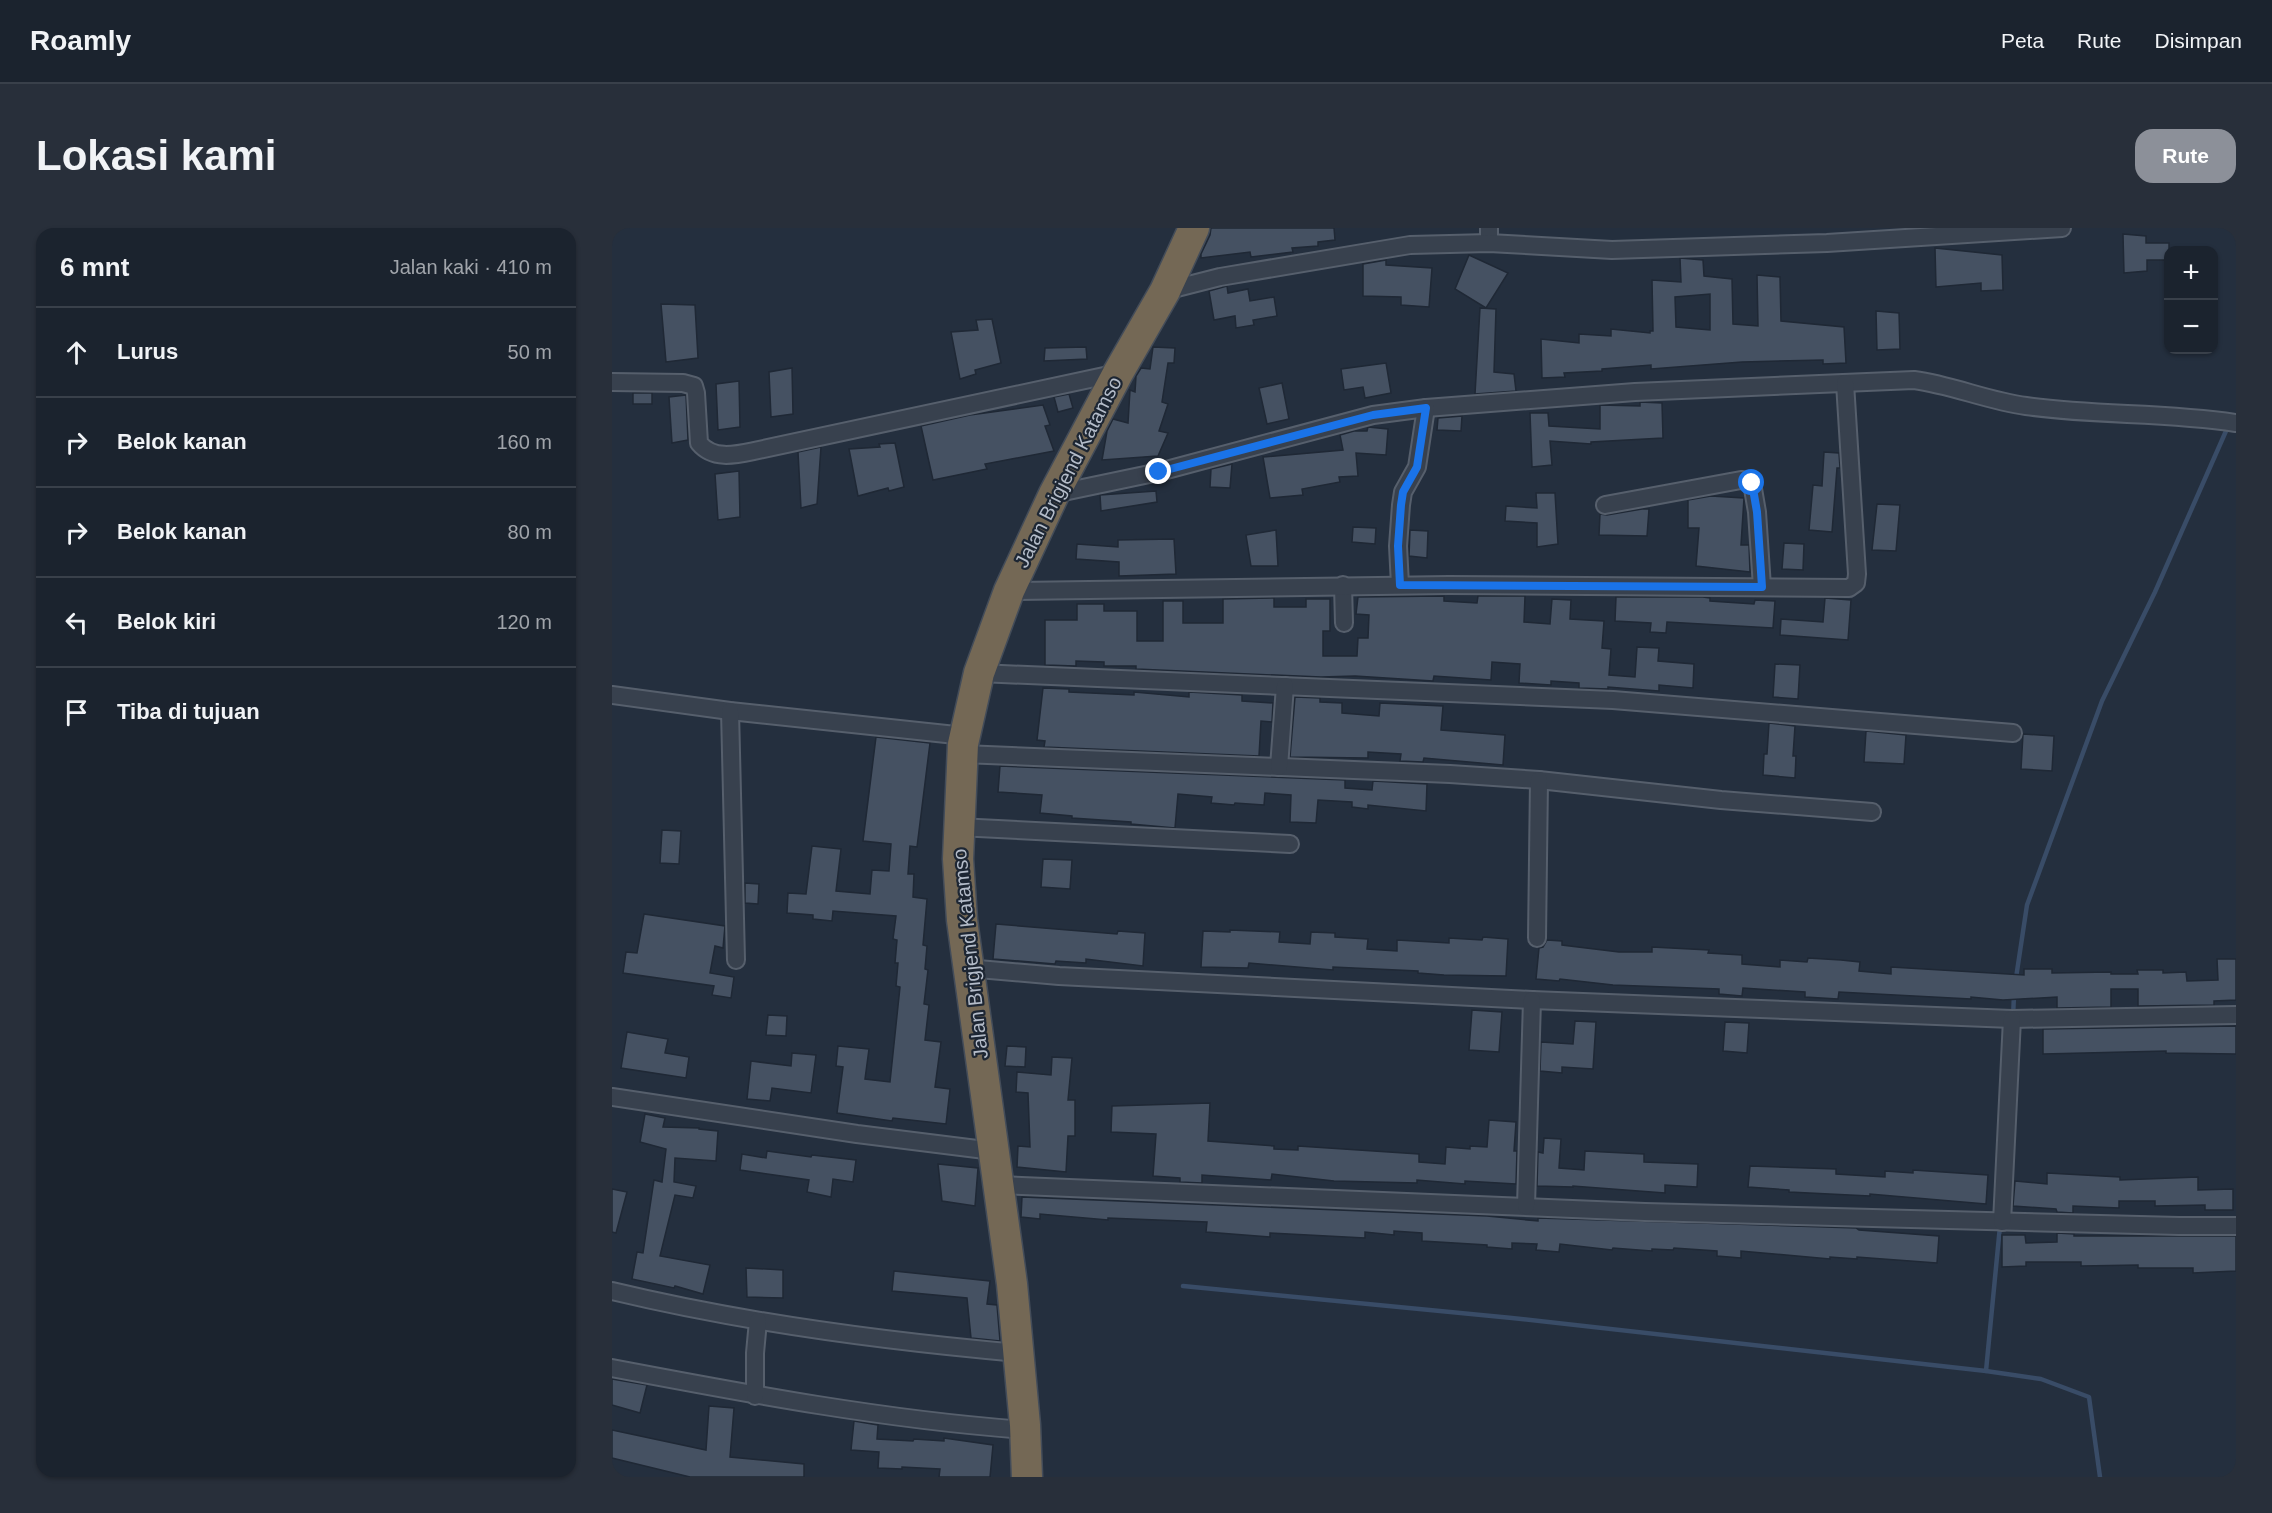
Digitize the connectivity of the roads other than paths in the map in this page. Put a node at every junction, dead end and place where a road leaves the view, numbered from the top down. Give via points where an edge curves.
1 (1194, 228) edge
2 (2062, 228) edge
3 (1885, 234) edge
4 (1489, 236) edge
5 (1165, 291) junction
6 (1118, 373) junction
7 (612, 382) edge
8 (1845, 383) junction
9 (1426, 408) junction
10 (2236, 423) edge
11 (1054, 494) junction
12 (1605, 505) dead end
13 (1343, 585) junction
14 (1400, 585) junction
15 (1762, 587) junction
16 (1009, 591) junction
17 (1344, 623) dead end
18 (979, 673) junction
19 (1285, 686) junction
20 (612, 695) edge
21 (730, 711) junction
22 (2013, 733) dead end
23 (964, 745) junction
24 (1279, 767) junction
25 (1539, 780) junction
26 (1872, 812) dead end
27 (958, 827) junction
28 (1290, 844) dead end
29 (1538, 938) dead end
30 (736, 960) dead end
31 (968, 968) junction
32 (1532, 1000) junction
33 (2236, 1015) edge
34 (2012, 1019) junction
35 (612, 1097) edge
36 (993, 1151) junction
37 (998, 1185) junction
38 (1526, 1206) junction
39 (2002, 1222) junction
40 (2236, 1226) edge
41 (612, 1291) edge
42 (758, 1321) junction
43 (1018, 1353) junction
44 (612, 1368) edge
45 (755, 1396) junction
46 (1026, 1430) junction
47 (1027, 1477) edge

1 - 5 highway, Jalan Brigjend Katamso
2 - 3 street
3 - 4 street via 1612,250
4 - 5 street via 1370,251 1220,277
5 - 6 highway, Jalan Brigjend Katamso
6 - 7 street via 722,455 699,443 694,386
6 - 11 highway, Jalan Brigjend Katamso
8 - 9 street via 1635,392
8 - 10 street via 1914,380 2023,406 2199,417
8 - 15 street via 1857,580 1849,588
9 - 11 street via 1373,415 1159,472
9 - 14 street via 1417,467 1403,492 1401,505
11 - 16 highway, Jalan Brigjend Katamso
12 - 15 street via 1749,481 1757,512
13 - 14 street
13 - 16 street
13 - 17 street
14 - 15 street
16 - 18 highway, Jalan Brigjend Katamso
18 - 19 street
18 - 23 highway, Jalan Brigjend Katamso
19 - 22 street via 1613,700
19 - 24 street
20 - 21 street
21 - 23 street
21 - 30 street
23 - 24 street
23 - 27 highway, Jalan Brigjend Katamso
24 - 25 street
25 - 26 street
25 - 29 street
27 - 28 street
27 - 31 highway, Jalan Brigjend Katamso
31 - 32 street
31 - 36 highway, Jalan Brigjend Katamso
32 - 34 street
32 - 38 street
33 - 34 street
34 - 39 street
35 - 36 street
36 - 37 highway, Jalan Brigjend Katamso
37 - 38 street
37 - 43 highway, Jalan Brigjend Katamso
38 - 39 street
39 - 40 street
41 - 42 street
42 - 43 street via 903,1343
42 - 45 street
43 - 46 highway, Jalan Brigjend Katamso
44 - 45 street
45 - 46 street via 887,1416
46 - 47 highway, Jalan Brigjend Katamso

